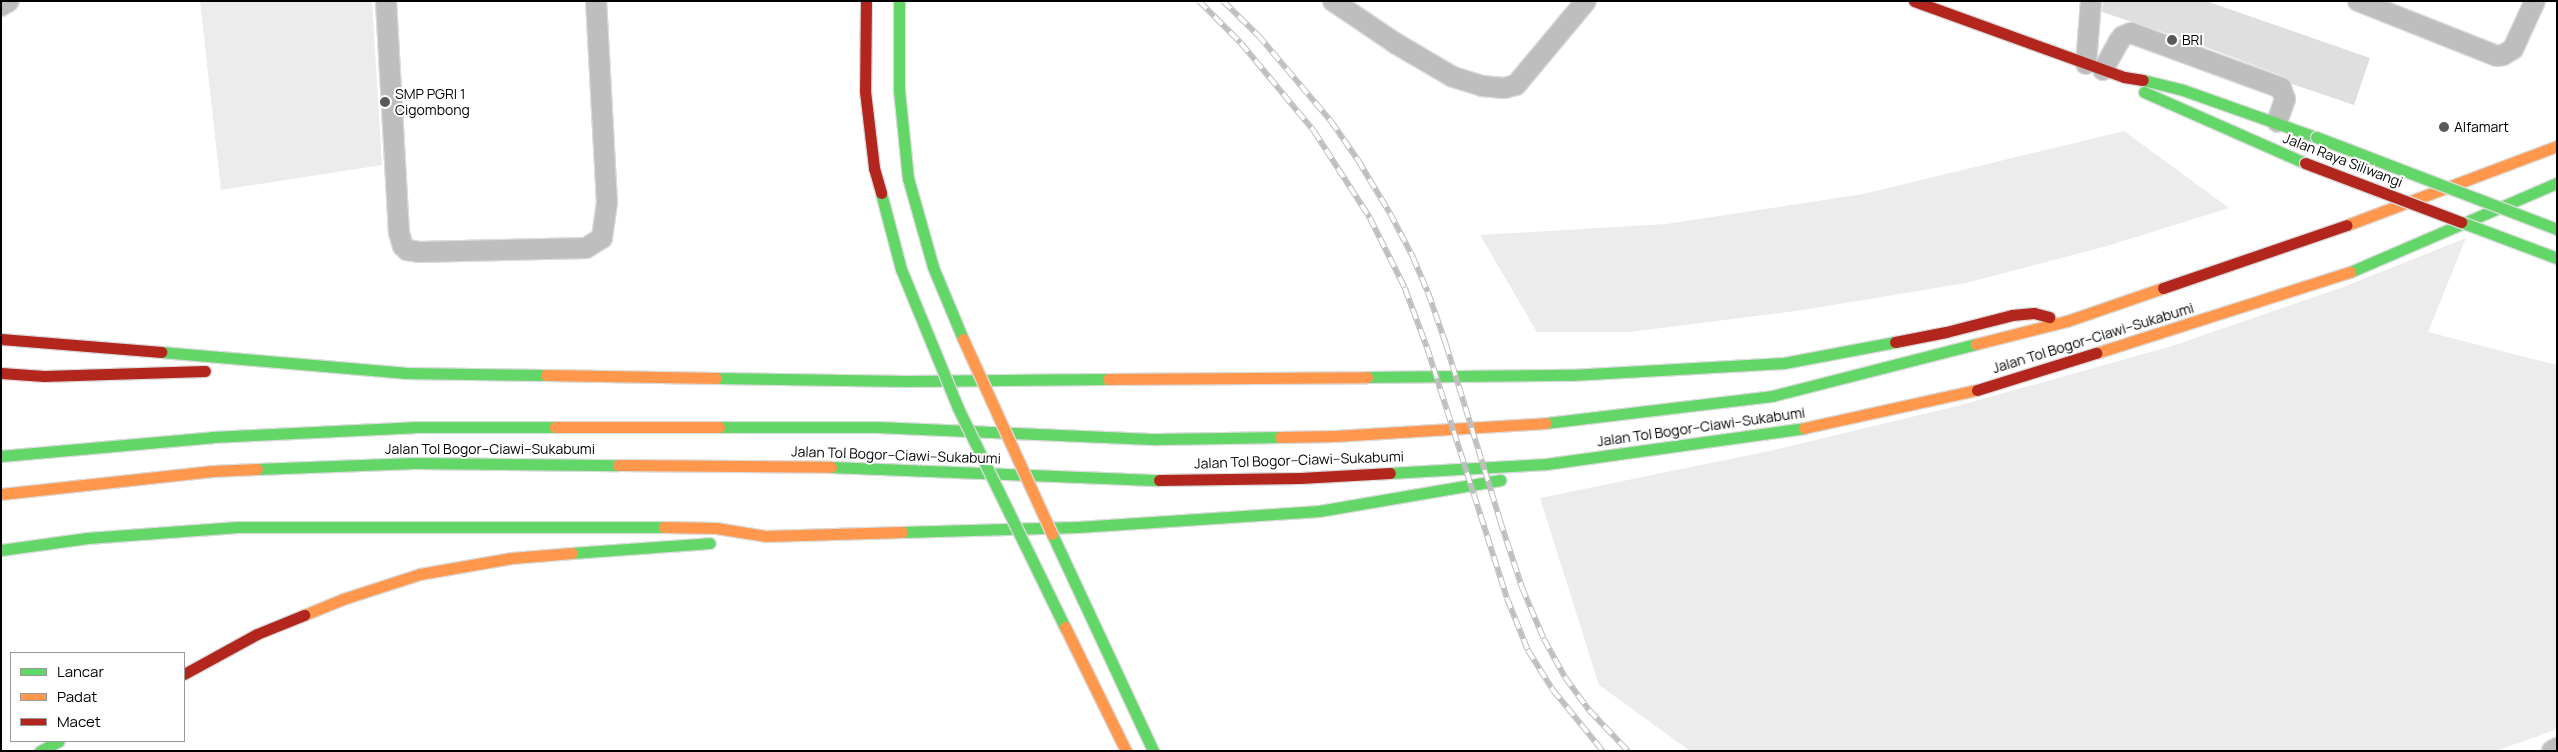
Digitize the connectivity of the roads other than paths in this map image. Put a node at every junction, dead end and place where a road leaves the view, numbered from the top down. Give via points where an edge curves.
1 (9, 1) edge
2 (386, 1) edge
3 (596, 1) edge
4 (866, 1) edge
5 (898, 1) edge
6 (1333, 1) edge
7 (1586, 1) edge
8 (1914, 1) edge
9 (2091, 1) edge
10 (2358, 1) edge
11 (2535, 1) edge
12 (1, 6) edge
13 (2095, 67) junction
14 (2124, 78) junction
15 (2277, 122) junction
16 (2557, 146) edge
17 (2557, 183) edge
18 (2557, 229) edge
19 (2557, 258) edge
20 (2067, 321) junction
21 (1, 339) edge
22 (258, 362) junction
23 (1, 373) edge
24 (1, 456) edge
25 (1546, 464) junction
26 (1, 494) edge
27 (766, 536) junction
28 (1, 550) edge
29 (185, 673) edge
30 (57, 742) edge
31 (2557, 748) edge
32 (40, 751) edge
33 (1126, 751) edge
34 (1153, 751) edge
35 (2552, 751) edge

1 - 12 street
2 - 3 street via 399,232 406,250 419,252 586,248 602,238 607,204
4 - 33 highway, bridge via 865,90 873,158 901,269 958,408
5 - 34 highway, bridge via 899,90 908,178 933,267 975,367
6 - 7 street via 1453,77 1482,86 1504,88 1516,85
8 - 13 highway, Jalan Raya Siliwangi
9 - 13 street
10 - 11 street via 2497,56 2513,49
13 - 14 highway, Jalan Raya Siliwangi
13 - 15 street via 2123,36 2131,33 2281,88 2285,99
14 - 15 highway, Jalan Raya Siliwangi via 2183,90
14 - 19 highway, Jalan Raya Siliwangi, bridge via 2183,111 2305,163
15 - 18 highway, Jalan Raya Siliwangi, bridge
16 - 20 highway, Jalan Tol Bogor–Ciawi–Sukabumi via 2314,236
17 - 25 highway, Jalan Tol Bogor–Ciawi–Sukabumi via 2343,275 1974,391 1799,429
20 - 22 highway via 2034,312 2012,314 1946,332 1784,363 1571,375 907,381 404,373
20 - 24 highway, Jalan Tol Bogor–Ciawi–Sukabumi via 1772,396 1540,424 1335,436 1157,439 878,427 414,427 212,437
21 - 22 highway
22 - 23 highway via 210,371 152,374 44,376
25 - 26 highway, Jalan Tol Bogor–Ciawi–Sukabumi via 1300,478 1130,481 874,467 414,463 213,471
25 - 27 highway via 1490,483 1319,511 1078,527
27 - 28 highway via 716,528 627,526 238,527 87,538
27 - 29 highway via 635,550 512,558 420,574 343,598 257,634
30 - 32 highway
31 - 35 street

